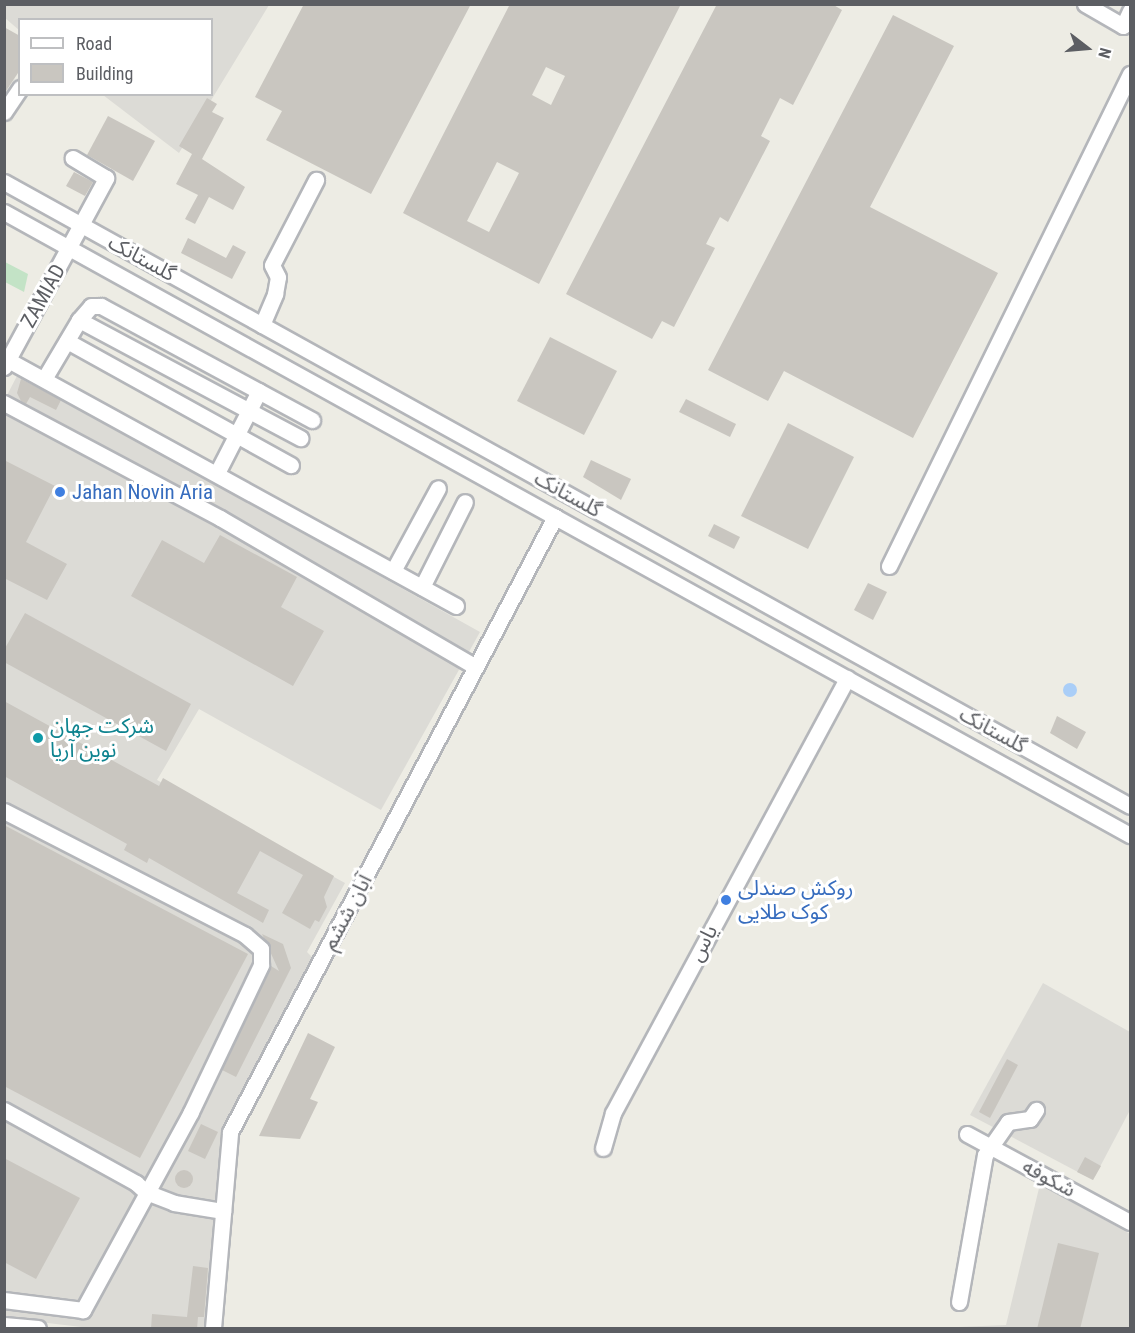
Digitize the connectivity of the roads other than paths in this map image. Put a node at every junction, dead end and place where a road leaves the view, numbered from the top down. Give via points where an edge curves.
1 (1085, 4) edge
2 (1131, 11) edge
3 (1131, 74) edge
4 (18, 91) edge
5 (4, 112) edge
6 (73, 158) dead end
7 (316, 180) dead end
8 (4, 182) edge
9 (4, 212) edge
10 (79, 223) junction
11 (69, 248) junction
12 (80, 320) junction
13 (262, 325) junction
14 (67, 341) junction
15 (6, 364) edge
16 (44, 379) junction
17 (259, 391) junction
18 (4, 404) edge
19 (249, 410) junction
20 (312, 420) dead end
21 (236, 436) junction
22 (300, 438) dead end
23 (291, 465) dead end
24 (217, 473) junction
25 (438, 488) dead end
26 (465, 502) dead end
27 (555, 517) junction
28 (889, 566) dead end
29 (393, 571) junction
30 (422, 587) junction
31 (456, 606) dead end
32 (476, 667) junction
33 (847, 678) junction
34 (1131, 806) edge
35 (4, 811) edge
36 (1131, 835) edge
37 (4, 1110) edge
38 (1036, 1110) dead end
39 (967, 1134) dead end
40 (991, 1147) junction
41 (603, 1148) dead end
42 (146, 1192) junction
43 (223, 1210) junction
44 (1131, 1222) edge
45 (4, 1300) edge
46 (959, 1302) dead end
47 (4, 1325) edge
48 (38, 1329) edge
49 (213, 1329) edge

1 - 2 street via 1123,26
3 - 28 street
4 - 5 street
6 - 10 street, ZAMIAD via 106,178
7 - 13 street via 272,265 278,277
8 - 10 street, گلستانک
9 - 11 street, گلستانک
10 - 11 street, ZAMIAD
10 - 13 street, گلستانک
11 - 15 street, ZAMIAD
11 - 27 street, گلستانک
12 - 14 street
12 - 17 street via 91,306 101,306
12 - 19 street
13 - 34 street, گلستانک
14 - 16 street
14 - 21 street
15 - 16 street
16 - 24 street
17 - 19 street
17 - 20 street
18 - 32 street via 220,519
19 - 21 street
19 - 22 street
21 - 23 street
21 - 24 street
24 - 29 street
25 - 29 street
26 - 30 street
27 - 32 street, آبان ششم
27 - 33 street, گلستانک
29 - 30 street
30 - 31 street
32 - 43 street, آبان ششم via 230,1132
33 - 36 street, گلستانک
33 - 41 street, یاس via 613,1113
35 - 42 street via 245,935 261,949 261,965 191,1112
37 - 42 street
38 - 40 street via 1030,1119 1008,1122
39 - 40 street, شکوفه
40 - 44 street, شکوفه
40 - 46 street via 985,1155
42 - 43 street via 174,1203
42 - 45 street via 83,1310
43 - 49 street, آبان ششم
47 - 48 street

